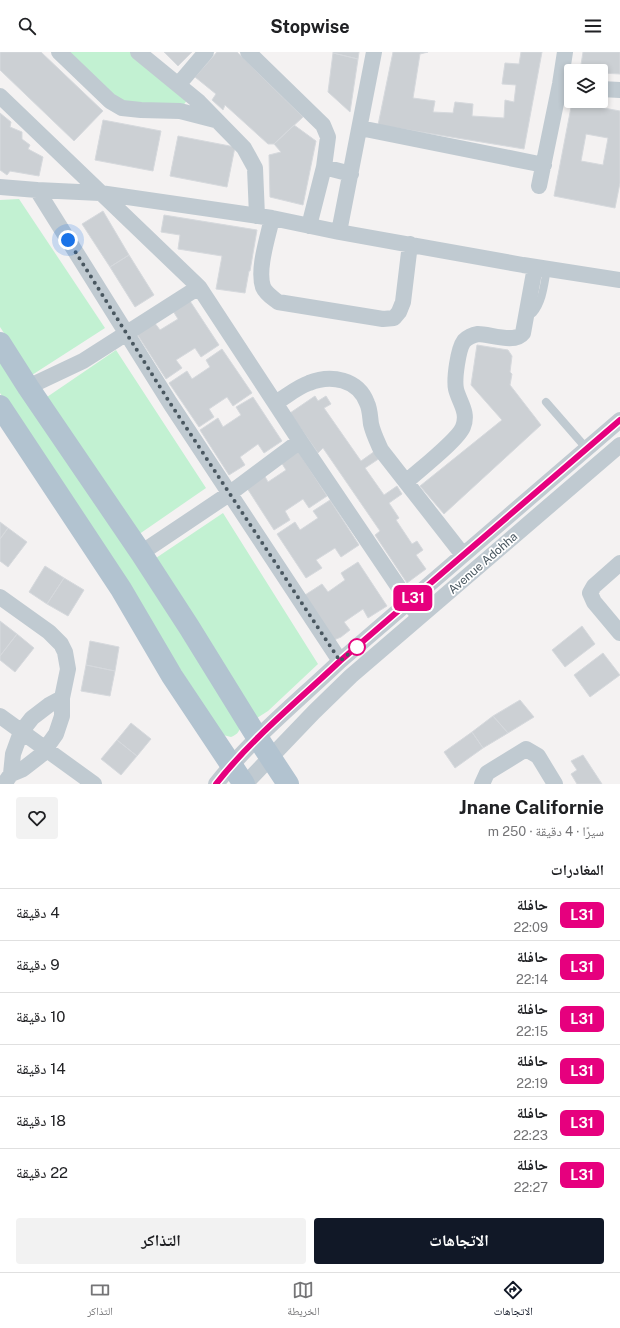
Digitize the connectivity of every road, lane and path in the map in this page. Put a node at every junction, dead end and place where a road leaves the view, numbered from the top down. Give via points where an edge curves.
1 (59, 52) edge
2 (138, 52) edge
3 (206, 52) edge
4 (248, 52) edge
5 (374, 52) edge
6 (565, 52) edge
7 (565, 64) edge
8 (178, 85) junction
9 (608, 89) edge
10 (620, 90) edge
11 (564, 92) edge
12 (0, 96) edge
13 (217, 121) junction
14 (360, 128) junction
15 (544, 165) junction
16 (324, 167) junction
17 (351, 174) junction
18 (539, 186) dead end
19 (0, 187) edge
20 (37, 190) junction
21 (100, 193) junction
22 (264, 217) junction
23 (309, 226) junction
24 (339, 232) junction
25 (410, 244) junction
26 (541, 268) junction
27 (620, 280) edge
28 (199, 287) junction
29 (533, 313) dead end
30 (126, 334) junction
31 (0, 343) edge
32 (28, 388) junction
33 (546, 402) dead end
34 (275, 403) junction
35 (0, 406) edge
36 (620, 420) edge
37 (300, 442) junction
38 (620, 445) edge
39 (587, 449) junction
40 (406, 482) junction
41 (230, 494) junction
42 (427, 495) dead end
43 (466, 552) junction
44 (141, 553) junction
45 (620, 563) edge
46 (0, 597) edge
47 (408, 602) junction
48 (420, 617) junction
49 (620, 633) edge
50 (340, 661) junction
51 (62, 698) junction
52 (0, 716) edge
53 (21, 732) junction
54 (257, 737) junction
55 (46, 749) junction
56 (270, 757) junction
57 (231, 765) junction
58 (7, 779) edge
59 (94, 784) edge
60 (216, 784) edge
61 (244, 784) edge
62 (288, 784) edge
63 (482, 784) edge
64 (555, 784) edge

1 - 13 street via 110,101 122,108 180,111
2 - 8 street
3 - 8 street
4 - 16 street via 323,125 328,137
5 - 14 street
6 - 7 street
8 - 13 street
9 - 10 street
11 - 15 street
12 - 21 street
13 - 22 street via 244,148 255,168
14 - 15 street
14 - 17 street
15 - 18 street
16 - 17 street
16 - 23 street
17 - 24 street
19 - 20 street
20 - 21 street
20 - 30 street
21 - 22 street
21 - 28 street
22 - 23 street
22 - 25 street via 260,273 264,288 278,302 384,319 394,318 400,312 403,302
23 - 24 street
24 - 25 street
25 - 26 street
26 - 27 street
26 - 29 lane via 540,299
26 - 40 street via 521,336 514,338 478,334 465,340 460,349 455,383 465,411 465,423 454,439
28 - 30 street
28 - 34 street
30 - 32 street via 83,361
30 - 41 street
31 - 32 main road
32 - 44 main road
33 - 39 lane
34 - 37 street
34 - 40 street via 315,381 330,379 352,384 358,388 367,402 371,425 379,446
35 - 57 main road via 121,590 172,676
36 - 39 street
37 - 41 street
37 - 47 street
38 - 48 street, Avenue Adohha
39 - 43 street
40 - 43 street
41 - 44 street
41 - 50 street
42 - 43 lane
43 - 47 street
44 - 54 main road
45 - 49 street via 594,586 590,593 594,602
46 - 51 street via 50,632 61,644 68,669
47 - 48 street
47 - 50 street
48 - 56 street, Avenue Adohha via 351,676
50 - 54 street
51 - 53 street via 32,718
51 - 55 street via 60,724
52 - 53 street
53 - 55 street
53 - 58 street
54 - 56 main road
54 - 57 street
55 - 58 street
55 - 59 street
56 - 61 street, Avenue Adohha
56 - 62 main road
57 - 60 street
57 - 61 main road
63 - 64 street via 487,773 526,749 538,756

